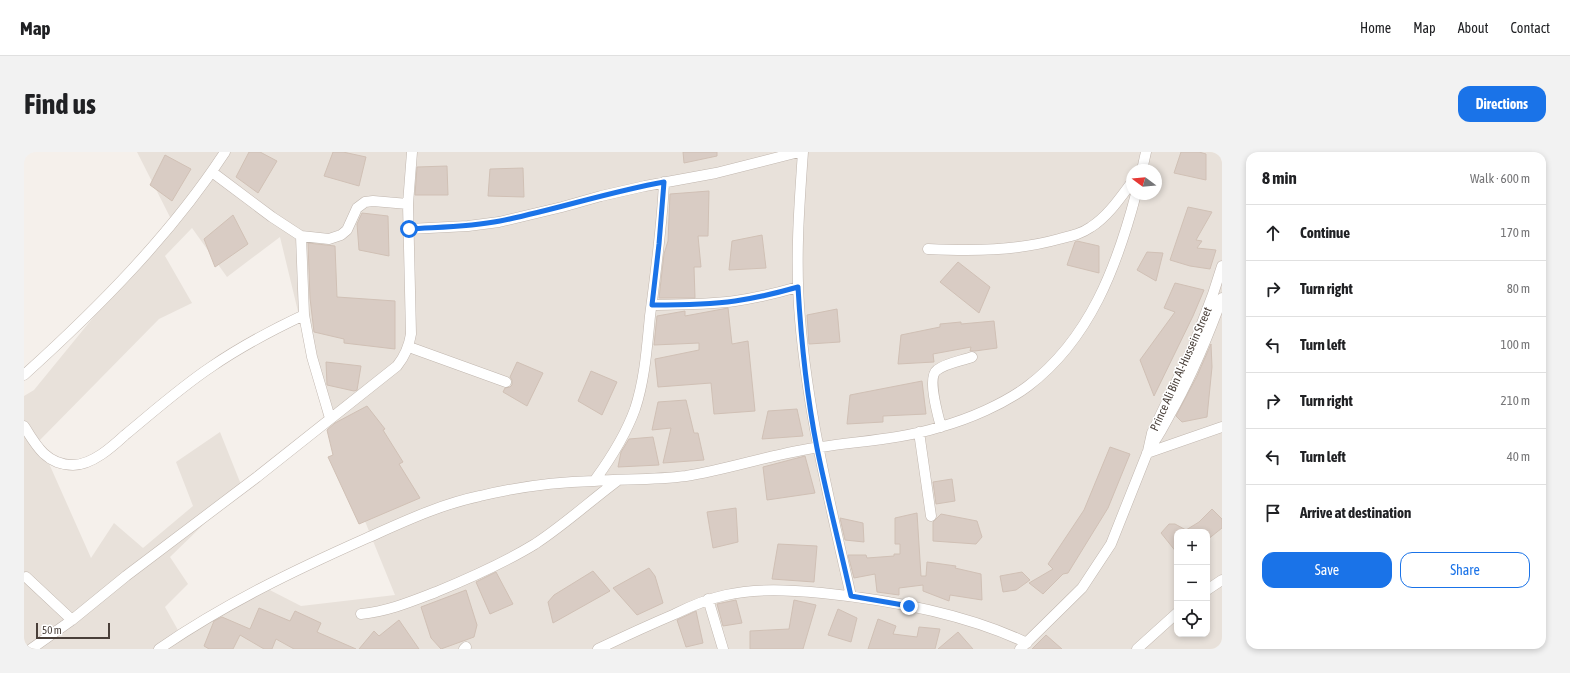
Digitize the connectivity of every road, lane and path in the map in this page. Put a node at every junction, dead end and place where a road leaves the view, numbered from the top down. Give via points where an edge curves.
1 (225, 152) edge
2 (412, 152) edge
3 (799, 152) edge
4 (803, 152) edge
5 (1146, 152) edge
6 (1143, 164) edge
7 (212, 172) junction
8 (664, 182) junction
9 (1126, 190) edge
10 (1134, 200) edge
11 (408, 204) junction
12 (409, 229) junction
13 (301, 236) junction
14 (928, 249) dead end
15 (1222, 266) edge
16 (798, 287) junction
17 (1222, 298) edge
18 (652, 305) junction
19 (304, 315) junction
20 (409, 347) junction
21 (972, 357) dead end
22 (24, 375) edge
23 (506, 382) dead end
24 (330, 418) junction
25 (24, 426) edge
26 (940, 427) junction
27 (1222, 427) edge
28 (919, 432) junction
29 (817, 447) junction
30 (1147, 452) junction
31 (595, 480) junction
32 (617, 481) junction
33 (931, 516) dead end
34 (26, 577) dead end
35 (1222, 580) edge
36 (1210, 588) edge
37 (851, 596) junction
38 (708, 599) junction
39 (361, 614) dead end
40 (1174, 616) edge
41 (72, 620) junction
42 (1024, 646) edge
43 (31, 649) edge
44 (159, 649) edge
45 (598, 649) edge
46 (723, 649) edge
47 (1137, 649) edge

1 - 7 street
2 - 11 street
3 - 8 street via 716,173
4 - 16 street via 798,220
5 - 6 street
7 - 13 street
7 - 22 street via 177,218 133,267
8 - 12 street via 499,222
8 - 18 street
9 - 14 street via 1106,215 1080,234 1016,248 963,251
10 - 26 street via 1107,284 1080,331 1062,353 1027,387 1000,404
11 - 12 street
11 - 13 street via 365,202 357,208 347,230 341,236 329,239
12 - 20 street
13 - 19 street
15 - 30 street, Prince Ali Bin Al-Hussein Street via 1201,328 1182,374 1152,433
16 - 18 street via 734,301
16 - 29 street
17 - 30 street, Prince Ali Bin Al-Hussein Street via 1190,377
18 - 31 street via 635,409 607,463
19 - 24 street via 312,357
19 - 25 street via 265,334 211,367 117,442 83,464 62,464 51,460 36,446
20 - 23 street
20 - 24 street via 397,366
21 - 26 street via 942,368 933,375
24 - 41 street
26 - 28 street
27 - 30 street
28 - 29 street
28 - 33 street
29 - 32 street via 686,476
29 - 37 street
30 - 42 street, Prince Ali Bin Al-Hussein Street via 1111,544 1082,588
31 - 32 street
31 - 44 street via 526,487 478,496 439,508 330,554 250,592
32 - 39 street via 566,522 515,556 402,606
34 - 41 street
35 - 36 street
37 - 38 street via 748,591
37 - 42 street via 950,616 1003,633
38 - 45 street
38 - 46 street
40 - 47 street
41 - 43 street

